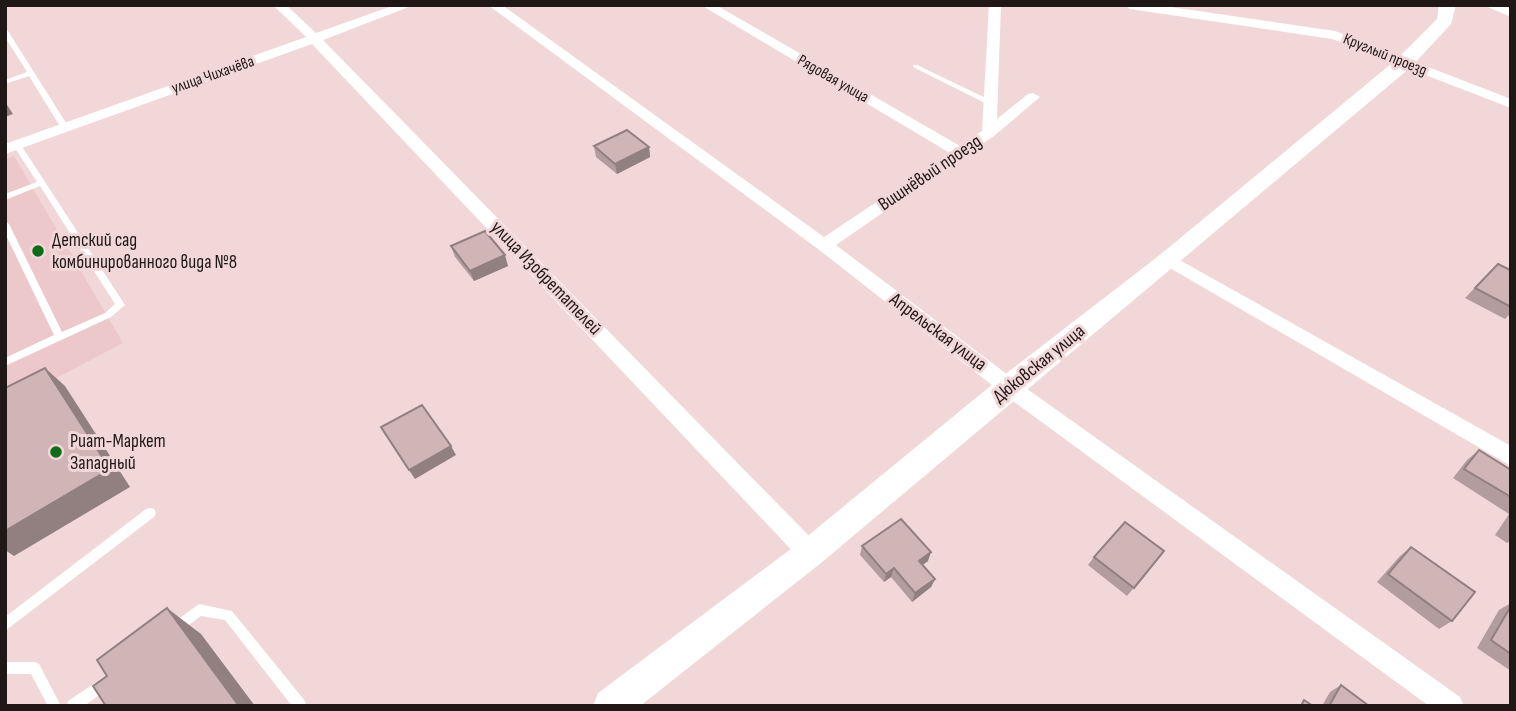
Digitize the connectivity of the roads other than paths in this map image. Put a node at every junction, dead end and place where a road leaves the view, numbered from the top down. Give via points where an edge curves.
1 (279, 5) edge
2 (408, 5) edge
3 (494, 5) edge
4 (707, 5) edge
5 (995, 5) edge
6 (1130, 5) edge
7 (1448, 5) edge
8 (1489, 5) edge
9 (1511, 13) edge
10 (5, 31) edge
11 (316, 40) junction
12 (1404, 62) junction
13 (915, 66) dead end
14 (31, 73) junction
15 (5, 82) edge
16 (1033, 97) dead end
17 (990, 102) junction
18 (1511, 104) edge
19 (64, 127) junction
20 (989, 133) junction
21 (11, 147) edge
22 (960, 152) junction
23 (41, 183) junction
24 (5, 197) edge
25 (5, 224) edge
26 (824, 245) junction
27 (1169, 260) junction
28 (60, 337) junction
29 (5, 362) edge
30 (1009, 387) junction
31 (1511, 457) edge
32 (150, 513) dead end
33 (810, 553) junction
34 (5, 625) edge
35 (168, 634) edge
36 (5, 668) edge
37 (115, 674) edge
38 (55, 706) edge
39 (74, 706) edge
40 (300, 706) edge
41 (611, 706) edge
42 (1451, 706) edge

1 - 11 street, улица Изобретателей
2 - 11 street, улица Чихачёва
3 - 26 street, Апрельская улица
4 - 22 street, Рядовая улица
5 - 17 street
6 - 12 street, Круглый проезд via 1335,35
7 - 12 street, Дюковская улица via 1444,20
8 - 9 street
10 - 14 lane
11 - 19 street, улица Чихачёва
11 - 33 street, улица Изобретателей
12 - 18 street, Круглый проезд
12 - 27 street, Дюковская улица
13 - 17 lane
14 - 15 lane
14 - 19 lane
16 - 20 street, Вишнёвый проезд
17 - 20 street
19 - 21 street, улица Чихачёва
20 - 22 street, Вишнёвый проезд
21 - 23 lane
22 - 26 street, Вишнёвый проезд
23 - 24 lane
23 - 28 lane via 120,305 108,316
25 - 28 lane
26 - 30 street, Апрельская улица
27 - 30 street, Дюковская улица
27 - 31 street
28 - 29 lane
30 - 33 street, Дюковская улица
30 - 42 street, Апрельская улица
32 - 34 lane
33 - 41 street, Дюковская улица
35 - 40 lane via 199,610 228,615
36 - 38 lane via 34,668
37 - 39 lane

